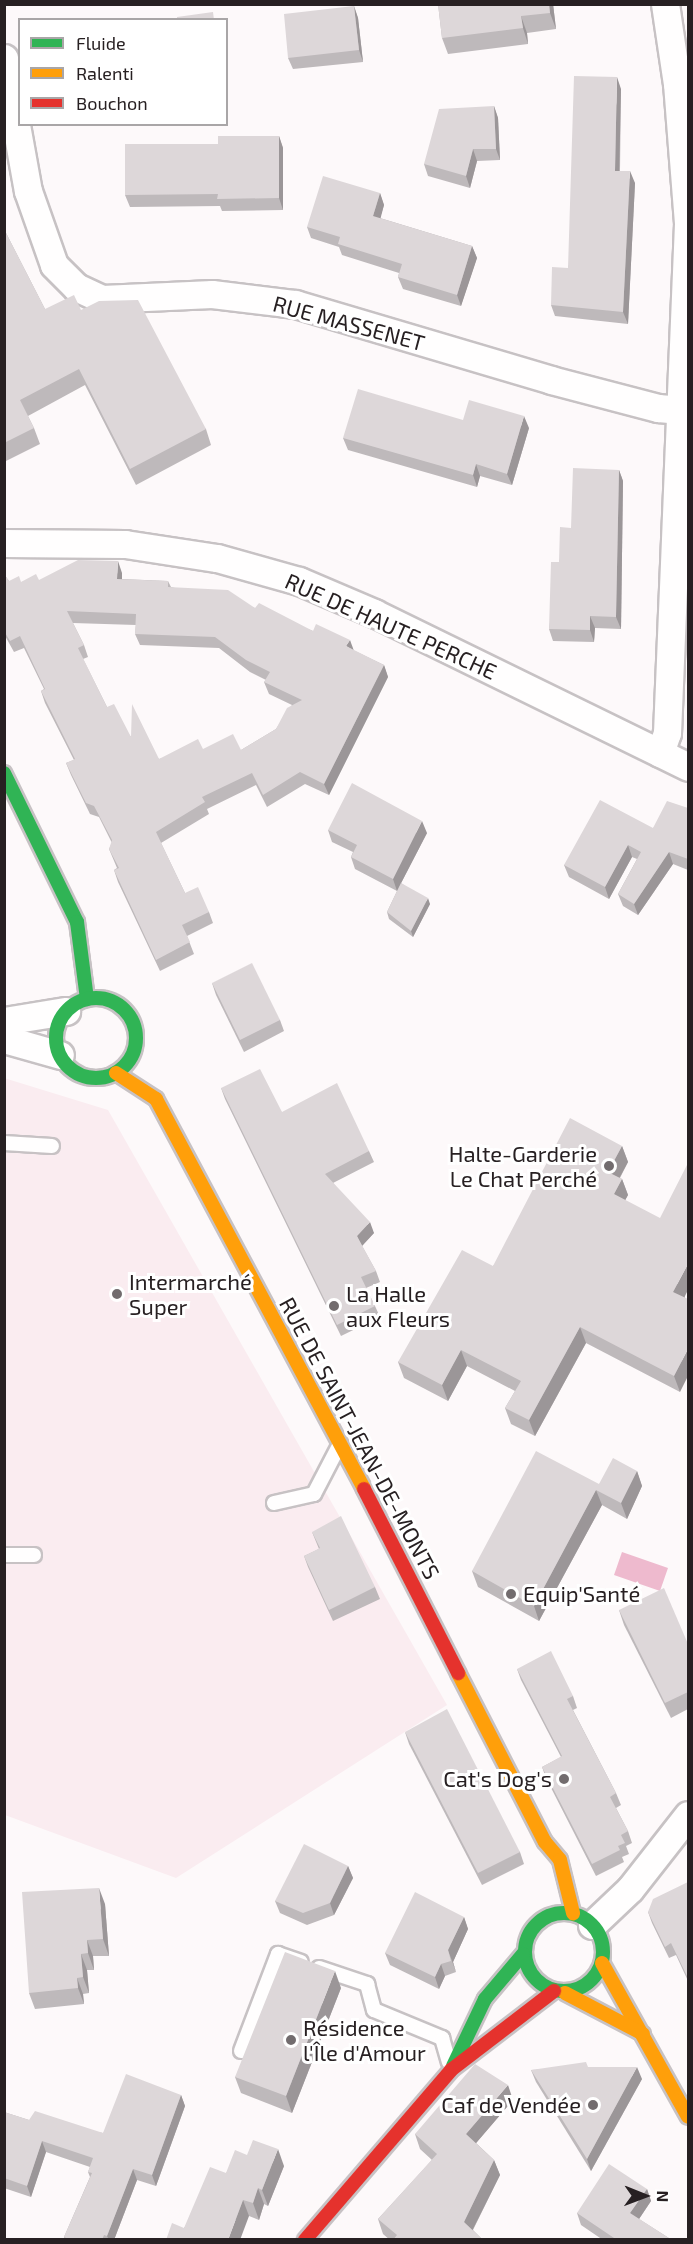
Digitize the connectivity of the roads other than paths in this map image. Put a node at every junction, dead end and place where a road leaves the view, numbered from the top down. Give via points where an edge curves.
1 (665, 4) edge
2 (4, 58) edge
3 (681, 410) junction
4 (4, 543) edge
5 (660, 753) junction
6 (688, 767) edge
7 (4, 773) edge
8 (77, 1005) junction
9 (4, 1022) edge
10 (4, 1039) edge
11 (60, 1055) junction
12 (116, 1073) junction
13 (4, 1143) edge
14 (52, 1146) dead end
15 (340, 1442) junction
16 (274, 1503) dead end
17 (4, 1555) edge
18 (34, 1555) dead end
19 (688, 1815) edge
20 (545, 1842) junction
21 (544, 1863) dead end
22 (541, 1901) dead end
23 (583, 1919) junction
24 (534, 1928) junction
25 (523, 1954) junction
26 (602, 1963) junction
27 (559, 1992) junction
28 (643, 2034) junction
29 (241, 2051) dead end
30 (451, 2070) junction
31 (688, 2117) edge
32 (304, 2240) edge

1 - 3 street via 677,84 688,223
2 - 3 street, RUE MASSENET via 28,191 54,265 76,287 102,299 212,294 295,304 551,380 658,408
3 - 5 street via 668,733
4 - 5 street, RUE DE HAUTE PERCHE via 125,544 217,558 299,581 374,613
5 - 6 street, RUE DE HAUTE PERCHE
7 - 8 main road via 77,922
8 - 9 street
8 - 11 main road via 56,1032
8 - 12 main road via 112,1001 123,1008 136,1030 133,1055
10 - 11 street
11 - 12 main road via 67,1066 84,1076
12 - 15 main road, RUE DE SAINT-JEAN-DE-MONTS via 156,1099
13 - 14 lane
15 - 16 lane via 314,1494
15 - 20 main road, RUE DE SAINT-JEAN-DE-MONTS
17 - 18 lane
19 - 23 street via 630,1889
20 - 21 main road, RUE DE SAINT-JEAN-DE-MONTS
20 - 23 main road, RUE DE SAINT-JEAN-DE-MONTS via 560,1860
22 - 24 main road
23 - 24 main road via 548,1915
23 - 26 main road via 603,1948
24 - 25 main road
25 - 27 main road via 538,1983
25 - 30 main road via 485,1999
26 - 27 main road via 595,1978 582,1989
26 - 28 main road
27 - 28 main road
27 - 30 main road
28 - 31 main road
29 - 30 lane via 278,1954 367,1984 374,2010 442,2038
30 - 32 main road

